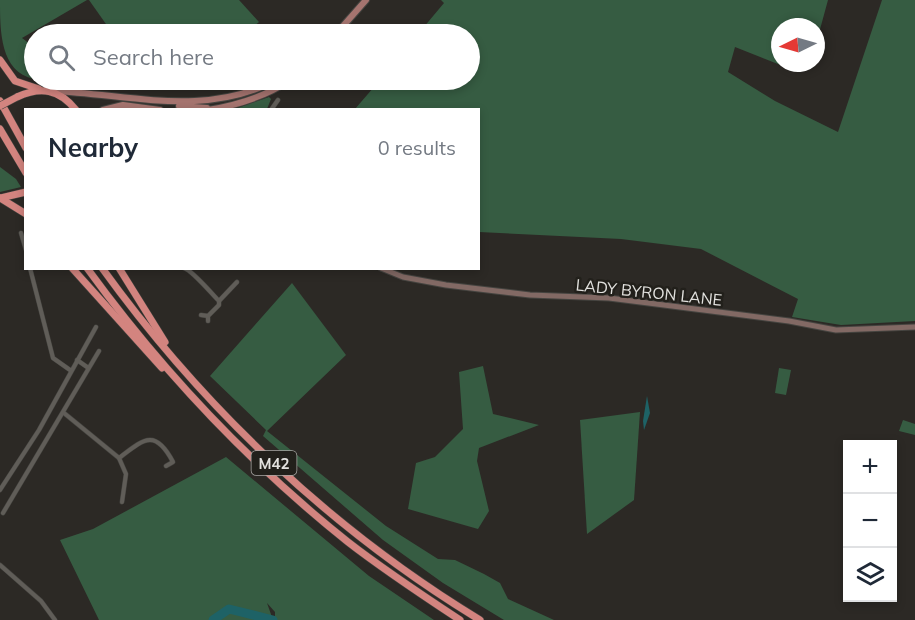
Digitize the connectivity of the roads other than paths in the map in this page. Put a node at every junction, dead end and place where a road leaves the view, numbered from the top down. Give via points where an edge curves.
1 (366, 0) edge
2 (345, 24) edge
3 (0, 60) edge
4 (24, 84) edge
5 (38, 90) edge
6 (46, 90) edge
7 (254, 90) edge
8 (274, 90) edge
9 (51, 91) junction
10 (153, 100) junction
11 (278, 100) dead end
12 (0, 101) edge
13 (235, 105) junction
14 (0, 106) edge
15 (74, 108) edge
16 (111, 108) edge
17 (145, 108) edge
18 (206, 108) edge
19 (219, 108) edge
20 (230, 108) edge
21 (272, 108) edge
22 (0, 129) edge
23 (24, 144) edge
24 (24, 170) edge
25 (24, 192) edge
26 (0, 198) edge
27 (24, 213) edge
28 (21, 233) dead end
29 (24, 243) edge
30 (31, 270) edge
31 (74, 270) edge
32 (89, 270) edge
33 (104, 270) edge
34 (120, 270) edge
35 (188, 270) edge
36 (386, 270) edge
37 (237, 282) dead end
38 (219, 301) junction
39 (201, 315) dead end
40 (96, 327) dead end
41 (915, 327) edge
42 (99, 351) dead end
43 (77, 360) junction
44 (87, 367) junction
45 (70, 370) junction
46 (175, 379) junction
47 (64, 413) junction
48 (225, 417) junction
49 (119, 458) junction
50 (166, 466) dead end
51 (0, 490) edge
52 (122, 502) dead end
53 (1, 513) edge
54 (0, 566) edge
55 (55, 620) edge
56 (460, 620) edge
57 (480, 620) edge

1 - 2 main road
3 - 4 highway via 15,81
5 - 14 highway, bridge
6 - 9 highway
7 - 10 main road via 240,96 191,102
8 - 13 main road
9 - 10 main road
9 - 15 highway
10 - 18 main road via 165,105
11 - 21 street
12 - 23 highway
13 - 19 main road
13 - 20 street
16 - 17 main road via 123,105
22 - 24 highway
25 - 26 highway
26 - 27 highway
28 - 29 street
30 - 45 street via 53,358
31 - 46 highway via 129,335
32 - 46 highway, M42
33 - 48 highway, M42 via 188,377
34 - 48 highway via 170,349
35 - 38 street
36 - 41 street, LADY BYRON LANE via 447,285 530,295 609,298 836,330
37 - 38 street
38 - 39 street via 208,318
40 - 43 street
42 - 44 street
43 - 44 street
43 - 45 street
44 - 47 street
45 - 51 street via 39,430
46 - 56 highway, M42 via 259,464 348,542
47 - 49 street
47 - 53 street
48 - 57 highway, M42 via 348,527
49 - 50 street via 148,439 164,446 172,462
49 - 52 street via 126,474
54 - 55 street via 41,601

